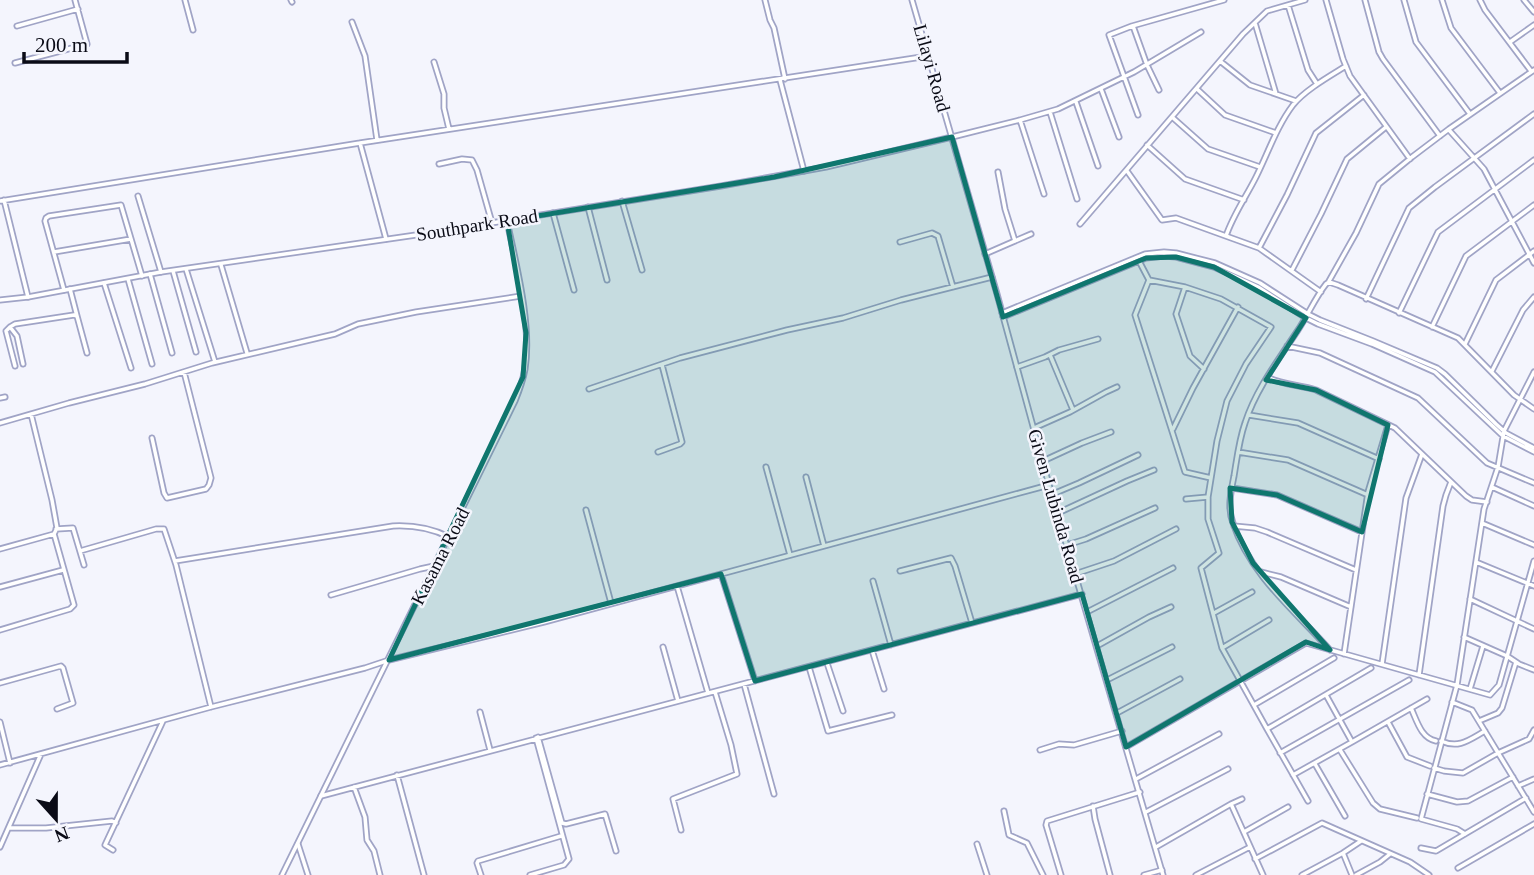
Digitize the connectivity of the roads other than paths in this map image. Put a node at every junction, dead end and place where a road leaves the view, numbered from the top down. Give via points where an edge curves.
1 (75, 0) edge
2 (185, 0) edge
3 (765, 0) edge
4 (912, 0) edge
5 (1224, 0) edge
6 (1305, 0) edge
7 (1326, 0) edge
8 (1365, 0) edge
9 (1404, 0) edge
10 (1442, 0) edge
11 (1480, 0) edge
12 (1524, 0) edge
13 (1287, 5) junction
14 (78, 9) junction
15 (1534, 12) edge
16 (352, 22) dead end
17 (1255, 23) junction
18 (1534, 25) edge
19 (17, 26) dead end
20 (1133, 26) junction
21 (193, 30) dead end
22 (1201, 32) dead end
23 (1509, 42) junction
24 (928, 56) junction
25 (1220, 61) junction
26 (434, 62) dead end
27 (15, 63) dead end
28 (1147, 65) junction
29 (1346, 66) junction
30 (1533, 70) edge
31 (1124, 77) junction
32 (785, 79) junction
33 (779, 80) junction
34 (1317, 85) junction
35 (1101, 88) junction
36 (1196, 89) junction
37 (1159, 90) dead end
38 (1500, 93) junction
39 (1276, 94) junction
40 (1364, 95) junction
41 (1076, 101) junction
42 (1296, 101) junction
43 (1050, 112) junction
44 (1470, 114) junction
45 (1534, 114) edge
46 (1138, 115) dead end
47 (1172, 117) junction
48 (1020, 120) junction
49 (1386, 127) junction
50 (449, 129) junction
51 (1449, 129) junction
52 (1276, 133) junction
53 (1440, 136) junction
54 (952, 137) junction
55 (1119, 137) dead end
56 (377, 140) junction
57 (360, 143) junction
58 (1147, 145) junction
59 (1475, 158) junction
60 (1410, 159) junction
61 (1534, 160) edge
62 (439, 164) dead end
63 (1098, 166) dead end
64 (1260, 167) junction
65 (1127, 171) junction
66 (804, 172) junction
67 (998, 172) dead end
68 (1494, 189) junction
69 (1044, 194) dead end
70 (138, 196) dead end
71 (1077, 199) dead end
72 (1244, 200) junction
73 (2, 201) edge
74 (622, 201) junction
75 (1534, 205) edge
76 (588, 207) junction
77 (553, 213) junction
78 (507, 221) junction
79 (1511, 221) junction
80 (492, 223) junction
81 (1080, 224) dead end
82 (1031, 234) dead end
83 (1226, 236) junction
84 (131, 239) junction
85 (386, 239) junction
86 (1015, 241) junction
87 (900, 242) dead end
88 (1259, 248) junction
89 (1534, 251) edge
90 (53, 252) junction
91 (985, 254) junction
92 (1529, 255) junction
93 (1137, 259) junction
94 (1534, 263) edge
95 (221, 265) junction
96 (186, 269) junction
97 (642, 270) dead end
98 (1292, 270) junction
99 (173, 271) junction
100 (161, 272) junction
101 (150, 274) junction
102 (142, 276) junction
103 (992, 277) junction
104 (128, 279) junction
105 (607, 280) dead end
106 (1149, 280) junction
107 (1329, 282) junction
108 (104, 283) junction
109 (953, 287) junction
110 (1185, 287) junction
111 (71, 289) junction
112 (64, 290) junction
113 (574, 290) dead end
114 (1321, 292) junction
115 (522, 296) junction
116 (28, 297) junction
117 (1534, 297) edge
118 (1366, 299) junction
119 (0, 300) edge
120 (1237, 307) junction
121 (1399, 313) junction
122 (1003, 315) junction
123 (77, 316) junction
124 (1307, 316) junction
125 (10, 327) junction
126 (1432, 327) junction
127 (1098, 339) dead end
128 (1465, 344) junction
129 (1287, 346) junction
130 (196, 352) dead end
131 (87, 353) dead end
132 (172, 353) dead end
133 (247, 354) junction
134 (1050, 355) junction
135 (215, 362) junction
136 (23, 364) dead end
137 (152, 364) dead end
138 (662, 365) junction
139 (15, 366) dead end
140 (1017, 367) junction
141 (131, 368) dead end
142 (1205, 369) junction
143 (1492, 371) junction
144 (184, 372) junction
145 (1534, 372) edge
146 (1269, 377) junction
147 (1117, 387) dead end
148 (589, 389) dead end
149 (1520, 399) junction
150 (1534, 409) edge
151 (1073, 410) junction
152 (31, 414) junction
153 (1248, 415) junction
154 (0, 423) edge
155 (1388, 425) junction
156 (1034, 428) junction
157 (1172, 431) junction
158 (1111, 432) dead end
159 (1504, 434) junction
160 (152, 438) dead end
161 (1534, 450) edge
162 (658, 452) dead end
163 (1238, 452) junction
164 (1422, 453) junction
165 (1138, 455) dead end
166 (1379, 459) junction
167 (1043, 461) junction
168 (766, 467) dead end
169 (1498, 467) junction
170 (1154, 470) dead end
171 (806, 477) dead end
172 (1211, 478) junction
173 (1451, 482) junction
174 (1534, 483) edge
175 (1049, 485) junction
176 (1492, 487) junction
177 (1232, 488) junction
178 (1053, 494) junction
179 (1368, 495) junction
180 (1208, 496) junction
181 (1186, 499) dead end
182 (1487, 502) junction
183 (1534, 506) edge
184 (1155, 508) dead end
185 (586, 510) dead end
186 (1058, 513) junction
187 (1482, 523) junction
188 (1234, 526) junction
189 (1176, 530) dead end
190 (55, 532) junction
191 (1362, 532) junction
192 (449, 537) junction
193 (1067, 545) junction
194 (1534, 545) edge
195 (824, 546) junction
196 (0, 549) edge
197 (80, 551) junction
198 (790, 555) junction
199 (174, 561) junction
200 (1534, 561) edge
201 (1476, 562) junction
202 (84, 565) dead end
203 (434, 566) junction
204 (1172, 568) dead end
205 (63, 570) junction
206 (1356, 570) junction
207 (900, 571) dead end
208 (1260, 572) junction
209 (721, 574) junction
210 (1075, 574) junction
211 (873, 581) dead end
212 (1528, 584) junction
213 (677, 586) junction
214 (1534, 586) edge
215 (0, 587) edge
216 (1252, 592) dead end
217 (1082, 594) junction
218 (331, 595) dead end
219 (1470, 599) junction
220 (611, 603) junction
221 (1171, 607) dead end
222 (1351, 607) junction
223 (1087, 612) junction
224 (1214, 613) junction
225 (1269, 620) dead end
226 (1517, 621) junction
227 (972, 623) junction
228 (1534, 629) edge
229 (0, 631) edge
230 (1464, 638) junction
231 (891, 645) junction
232 (1097, 646) junction
233 (1483, 646) junction
234 (663, 647) dead end
235 (1172, 647) dead end
236 (1222, 648) junction
237 (872, 650) junction
238 (1330, 650) junction
239 (1343, 654) junction
240 (1507, 656) junction
241 (1334, 658) dead end
242 (389, 660) junction
243 (827, 662) junction
244 (1516, 662) junction
245 (1382, 664) junction
246 (809, 667) junction
247 (1371, 668) dead end
248 (1534, 670) edge
249 (1419, 675) junction
250 (1180, 679) dead end
251 (1107, 680) junction
252 (1409, 680) dead end
253 (755, 681) junction
254 (1240, 681) junction
255 (0, 683) edge
256 (744, 684) junction
257 (1457, 685) junction
258 (884, 689) dead end
259 (1470, 689) junction
260 (715, 692) junction
261 (708, 693) junction
262 (1326, 695) junction
263 (1427, 699) dead end
264 (678, 701) junction
265 (1452, 702) junction
266 (1254, 705) junction
267 (211, 707) junction
268 (1411, 708) junction
269 (57, 709) dead end
270 (843, 711) dead end
271 (480, 712) dead end
272 (1116, 713) junction
273 (892, 715) dead end
274 (1339, 718) junction
275 (163, 721) junction
276 (1479, 721) junction
277 (0, 722) edge
278 (1387, 722) junction
279 (1267, 729) junction
280 (1534, 730) edge
281 (1122, 731) junction
282 (1485, 731) junction
283 (1219, 734) dead end
284 (537, 738) junction
285 (1438, 741) junction
286 (1352, 742) junction
287 (1126, 747) junction
288 (490, 750) junction
289 (1040, 750) dead end
290 (1339, 750) junction
291 (1280, 753) junction
292 (1498, 753) junction
293 (41, 754) junction
294 (9, 763) junction
295 (1315, 764) junction
296 (0, 765) edge
297 (1432, 767) junction
298 (1228, 769) dead end
299 (397, 775) junction
300 (1293, 775) junction
301 (1513, 777) junction
302 (1136, 779) junction
303 (1534, 779) edge
304 (354, 786) junction
305 (1518, 786) junction
306 (1140, 792) junction
307 (774, 794) dead end
308 (1427, 794) junction
309 (321, 796) junction
310 (1525, 798) junction
311 (1242, 799) dead end
312 (1308, 801) dead end
313 (1231, 804) junction
314 (1093, 806) junction
315 (1288, 807) dead end
316 (1004, 811) dead end
317 (1146, 812) junction
318 (1534, 812) edge
319 (1345, 816) dead end
320 (1417, 818) dead end
321 (116, 823) junction
322 (1534, 824) edge
323 (9, 828) junction
324 (681, 830) dead end
325 (1244, 833) junction
326 (1465, 834) junction
327 (561, 836) junction
328 (1351, 836) junction
329 (1361, 841) junction
330 (298, 844) junction
331 (978, 844) dead end
332 (0, 847) edge
333 (1156, 847) junction
334 (1250, 847) junction
335 (1350, 848) junction
336 (1421, 848) dead end
337 (113, 850) dead end
338 (616, 851) dead end
339 (1343, 853) junction
340 (1390, 854) junction
341 (1255, 859) junction
342 (1458, 868) dead end
343 (1162, 872) edge
344 (282, 875) edge
345 (308, 875) edge
346 (380, 875) edge
347 (424, 875) edge
348 (481, 875) edge
349 (530, 875) edge
350 (987, 875) edge
351 (1043, 875) edge
352 (1061, 875) edge
353 (1110, 875) edge
354 (1144, 875) edge
355 (1196, 875) edge
356 (1263, 875) edge
357 (1302, 875) edge
358 (1354, 875) edge
359 (1429, 875) edge

1 - 14 street
2 - 21 street
3 - 32 street
4 - 24 street, Lilayi Road
5 - 20 street
6 - 13 street
7 - 29 street
8 - 53 street via 1379,52
9 - 44 street via 1416,42
10 - 38 street via 1451,27
11 - 23 street
12 - 15 street
13 - 17 street via 1267,11
13 - 34 street
14 - 19 street
14 - 27 street via 87,44
16 - 56 street via 365,56
17 - 25 street
17 - 39 street
18 - 23 street
20 - 28 street
20 - 31 street via 1108,35
22 - 28 street, Southpark Road
23 - 30 street
24 - 32 street
24 - 54 street, Lilayi Road
25 - 36 street
25 - 39 street via 1250,85
26 - 50 street
28 - 31 street, Southpark Road
28 - 37 street
29 - 34 street
29 - 40 street
30 - 38 street
31 - 35 street, Southpark Road
31 - 46 street
32 - 33 street
33 - 50 street
33 - 66 street
34 - 42 street
35 - 41 street, Southpark Road
35 - 55 street
36 - 47 street
36 - 52 street via 1225,115
38 - 44 street
39 - 42 street
40 - 49 street
40 - 88 street via 1316,133
41 - 43 street, Southpark Road
41 - 63 street
42 - 52 street
43 - 48 street, Southpark Road
43 - 71 street
44 - 51 street
45 - 59 street
47 - 58 street
47 - 64 street via 1208,149
48 - 54 street, Southpark Road
48 - 69 street
49 - 60 street
49 - 98 street via 1347,159
50 - 56 street
51 - 53 street
51 - 59 street
52 - 64 street
53 - 60 street
54 - 66 street, Southpark Road
54 - 91 street, Given Lubinda Road
56 - 57 street
57 - 73 street
57 - 85 street
58 - 65 street
58 - 72 street via 1185,179
59 - 68 street
59 - 118 street via 1409,208
60 - 107 street via 1378,184
61 - 68 street
62 - 80 street via 472,160
64 - 72 street
65 - 81 street
65 - 83 street via 1162,220 1176,218
66 - 74 street, Southpark Road
67 - 86 street
68 - 79 street
68 - 121 street via 1438,232
70 - 100 street
72 - 83 street
73 - 116 street
74 - 76 street, Southpark Road
74 - 97 street
75 - 79 street
76 - 77 street, Southpark Road
76 - 105 street
77 - 78 street, Southpark Road
77 - 113 street
78 - 80 street, Southpark Road
78 - 115 street, Kasama Road
79 - 92 street
79 - 126 street via 1466,256
80 - 85 street, Southpark Road
82 - 86 street
83 - 88 street
84 - 90 street
84 - 90 street via 121,205 49,216 45,221
84 - 102 street
85 - 95 street, Southpark Road
86 - 91 street
87 - 109 street via 932,233 937,236
88 - 98 street
89 - 92 street
90 - 112 street
91 - 103 street, Given Lubinda Road
92 - 94 street
92 - 128 street via 1496,280
93 - 106 street
93 - 122 street
93 - 124 street via 1176,257 1214,267 1258,286
95 - 96 street, Southpark Road
95 - 133 street
96 - 99 street, Southpark Road
96 - 135 street
98 - 114 street
99 - 100 street, Southpark Road
99 - 130 street
100 - 101 street, Southpark Road
101 - 102 street, Southpark Road
101 - 132 street
102 - 104 street, Southpark Road
103 - 109 street
103 - 122 street, Given Lubinda Road
104 - 108 street, Southpark Road
104 - 137 street
106 - 110 street
106 - 157 street via 1135,314
107 - 114 street
107 - 118 street
108 - 111 street, Southpark Road
108 - 141 street
109 - 138 street
110 - 120 street
110 - 142 street via 1176,314 1190,356
111 - 112 street, Southpark Road
111 - 123 street
112 - 116 street, Southpark Road
114 - 124 street
115 - 133 street via 404,314
115 - 192 street, Kasama Road via 526,333 523,377
116 - 119 street, Southpark Road
117 - 143 street
118 - 121 street
120 - 142 street
120 - 172 street via 1271,327 1227,401
121 - 126 street
122 - 140 street, Given Lubinda Road
123 - 125 street
123 - 131 street
124 - 129 street
124 - 159 street via 1435,372
125 - 136 street
125 - 139 street via 6,331
126 - 128 street
127 - 134 street
128 - 143 street
129 - 146 street
129 - 169 street via 1320,353 1418,398 1477,455
133 - 135 street
134 - 140 street
134 - 151 street
135 - 144 street
138 - 148 street
138 - 162 street via 682,442
140 - 156 street, Given Lubinda Road
142 - 157 street
143 - 149 street
144 - 152 street
144 - 160 street via 211,478 206,489 167,498
145 - 149 street
146 - 153 street
146 - 155 street via 1316,390
147 - 151 street
149 - 150 street
149 - 159 street
151 - 156 street
152 - 154 street
152 - 190 street
153 - 163 street
153 - 166 street via 1298,424
155 - 164 street
155 - 166 street
156 - 167 street, Given Lubinda Road
157 - 172 street via 1185,472
158 - 167 street
159 - 161 street
159 - 169 street
163 - 177 street
163 - 179 street via 1288,460
164 - 173 street
164 - 245 street via 1406,498
165 - 178 street
166 - 179 street
167 - 175 street, Given Lubinda Road
168 - 198 street
169 - 174 street
169 - 176 street
170 - 186 street
171 - 195 street
172 - 180 street
173 - 182 street via 1472,500
173 - 249 street via 1443,506
175 - 178 street, Given Lubinda Road
175 - 195 street
176 - 182 street
176 - 183 street
177 - 188 street
177 - 191 street via 1277,495
178 - 186 street, Given Lubinda Road
179 - 191 street
180 - 181 street
180 - 224 street via 1208,519 1219,553 1201,568
182 - 187 street
184 - 193 street
185 - 220 street
186 - 193 street, Given Lubinda Road
187 - 194 street
187 - 201 street
188 - 206 street via 1255,528
188 - 208 street
189 - 210 street via 1114,561
190 - 196 street
190 - 197 street via 73,528
190 - 205 street
191 - 206 street
192 - 199 street via 425,527 393,526
192 - 203 street, Kasama Road
193 - 210 street, Given Lubinda Road
195 - 198 street
197 - 199 street via 162,528
197 - 202 street
198 - 209 street
199 - 267 street
200 - 212 street
201 - 212 street
201 - 219 street
203 - 218 street
203 - 242 street, Kasama Road
204 - 223 street
205 - 215 street
205 - 229 street via 72,608
206 - 222 street
207 - 227 street via 951,558
208 - 222 street
208 - 238 street
209 - 213 street
209 - 253 street
210 - 217 street, Given Lubinda Road
211 - 231 street
212 - 214 street
212 - 226 street
213 - 220 street
213 - 261 street
216 - 224 street
217 - 223 street, Given Lubinda Road
217 - 227 street
219 - 226 street
219 - 230 street
220 - 242 street
221 - 232 street
222 - 239 street
223 - 232 street, Given Lubinda Road
224 - 236 street
225 - 236 street
226 - 228 street
226 - 240 street
227 - 231 street
230 - 233 street
230 - 257 street
231 - 237 street
232 - 251 street, Given Lubinda Road
233 - 240 street
233 - 259 street
234 - 264 street
235 - 251 street
236 - 254 street
237 - 243 street
237 - 258 street
238 - 239 street
238 - 254 street via 1306,643
239 - 245 street
240 - 244 street
240 - 259 street via 1495,692 1490,695
241 - 266 street
242 - 267 street
242 - 309 street, Kasama Road
243 - 246 street
243 - 270 street
244 - 248 street
244 - 276 street via 1502,708
245 - 249 street
246 - 253 street
246 - 273 street via 828,731
247 - 262 street
249 - 257 street
250 - 272 street
251 - 272 street, Given Lubinda Road
252 - 274 street
253 - 256 street
254 - 266 street
254 - 287 street
255 - 269 street via 61,666 73,703
256 - 260 street
256 - 307 street
257 - 259 street
257 - 265 street
260 - 261 street
260 - 324 street via 737,774 673,799
261 - 264 street
262 - 274 street
262 - 279 street
263 - 268 street
264 - 284 street
265 - 276 street via 1472,710
265 - 285 street
266 - 279 street
267 - 275 street
268 - 278 street
268 - 285 street via 1424,735
271 - 288 street
272 - 281 street, Given Lubinda Road
274 - 286 street
274 - 291 street
275 - 293 street
275 - 321 street
276 - 282 street
277 - 294 street
278 - 286 street
278 - 297 street via 1407,757
279 - 291 street
280 - 292 street via 1529,739
281 - 287 street, Given Lubinda Road
281 - 289 street via 1074,746 1059,744
282 - 285 street via 1458,745
282 - 292 street
283 - 302 street
284 - 288 street
284 - 327 street
284 - 338 street via 562,823 605,814
285 - 297 street
286 - 290 street
287 - 302 street, Given Lubinda Road
288 - 299 street
290 - 295 street
290 - 320 street via 1373,803
291 - 300 street
292 - 297 street via 1463,773
292 - 301 street
293 - 294 street
293 - 323 street
294 - 296 street
295 - 300 street
295 - 319 street
297 - 308 street
298 - 317 street
299 - 304 street
299 - 347 street
300 - 312 street
301 - 305 street
301 - 308 street via 1468,802
302 - 306 street, Given Lubinda Road
303 - 305 street
304 - 309 street
304 - 346 street
305 - 310 street
306 - 314 street
306 - 317 street, Given Lubinda Road
308 - 326 street via 1421,819
309 - 330 street, Kasama Road
310 - 318 street
310 - 326 street
311 - 313 street
313 - 325 street
313 - 333 street
314 - 352 street via 1046,822
314 - 353 street
315 - 325 street
316 - 351 street via 1009,835 1027,843
317 - 333 street, Given Lubinda Road
321 - 323 street
321 - 337 street via 105,845
322 - 342 street
323 - 332 street
325 - 334 street
326 - 336 street via 1436,851
327 - 348 street via 478,861
327 - 349 street via 567,863
328 - 329 street
328 - 335 street
328 - 341 street via 1322,822
329 - 335 street
329 - 340 street
330 - 344 street, Kasama Road
330 - 345 street
331 - 350 street
333 - 343 street, Given Lubinda Road
334 - 341 street
334 - 355 street
335 - 339 street
339 - 357 street
339 - 358 street
340 - 358 street
340 - 359 street
341 - 356 street
343 - 354 street

